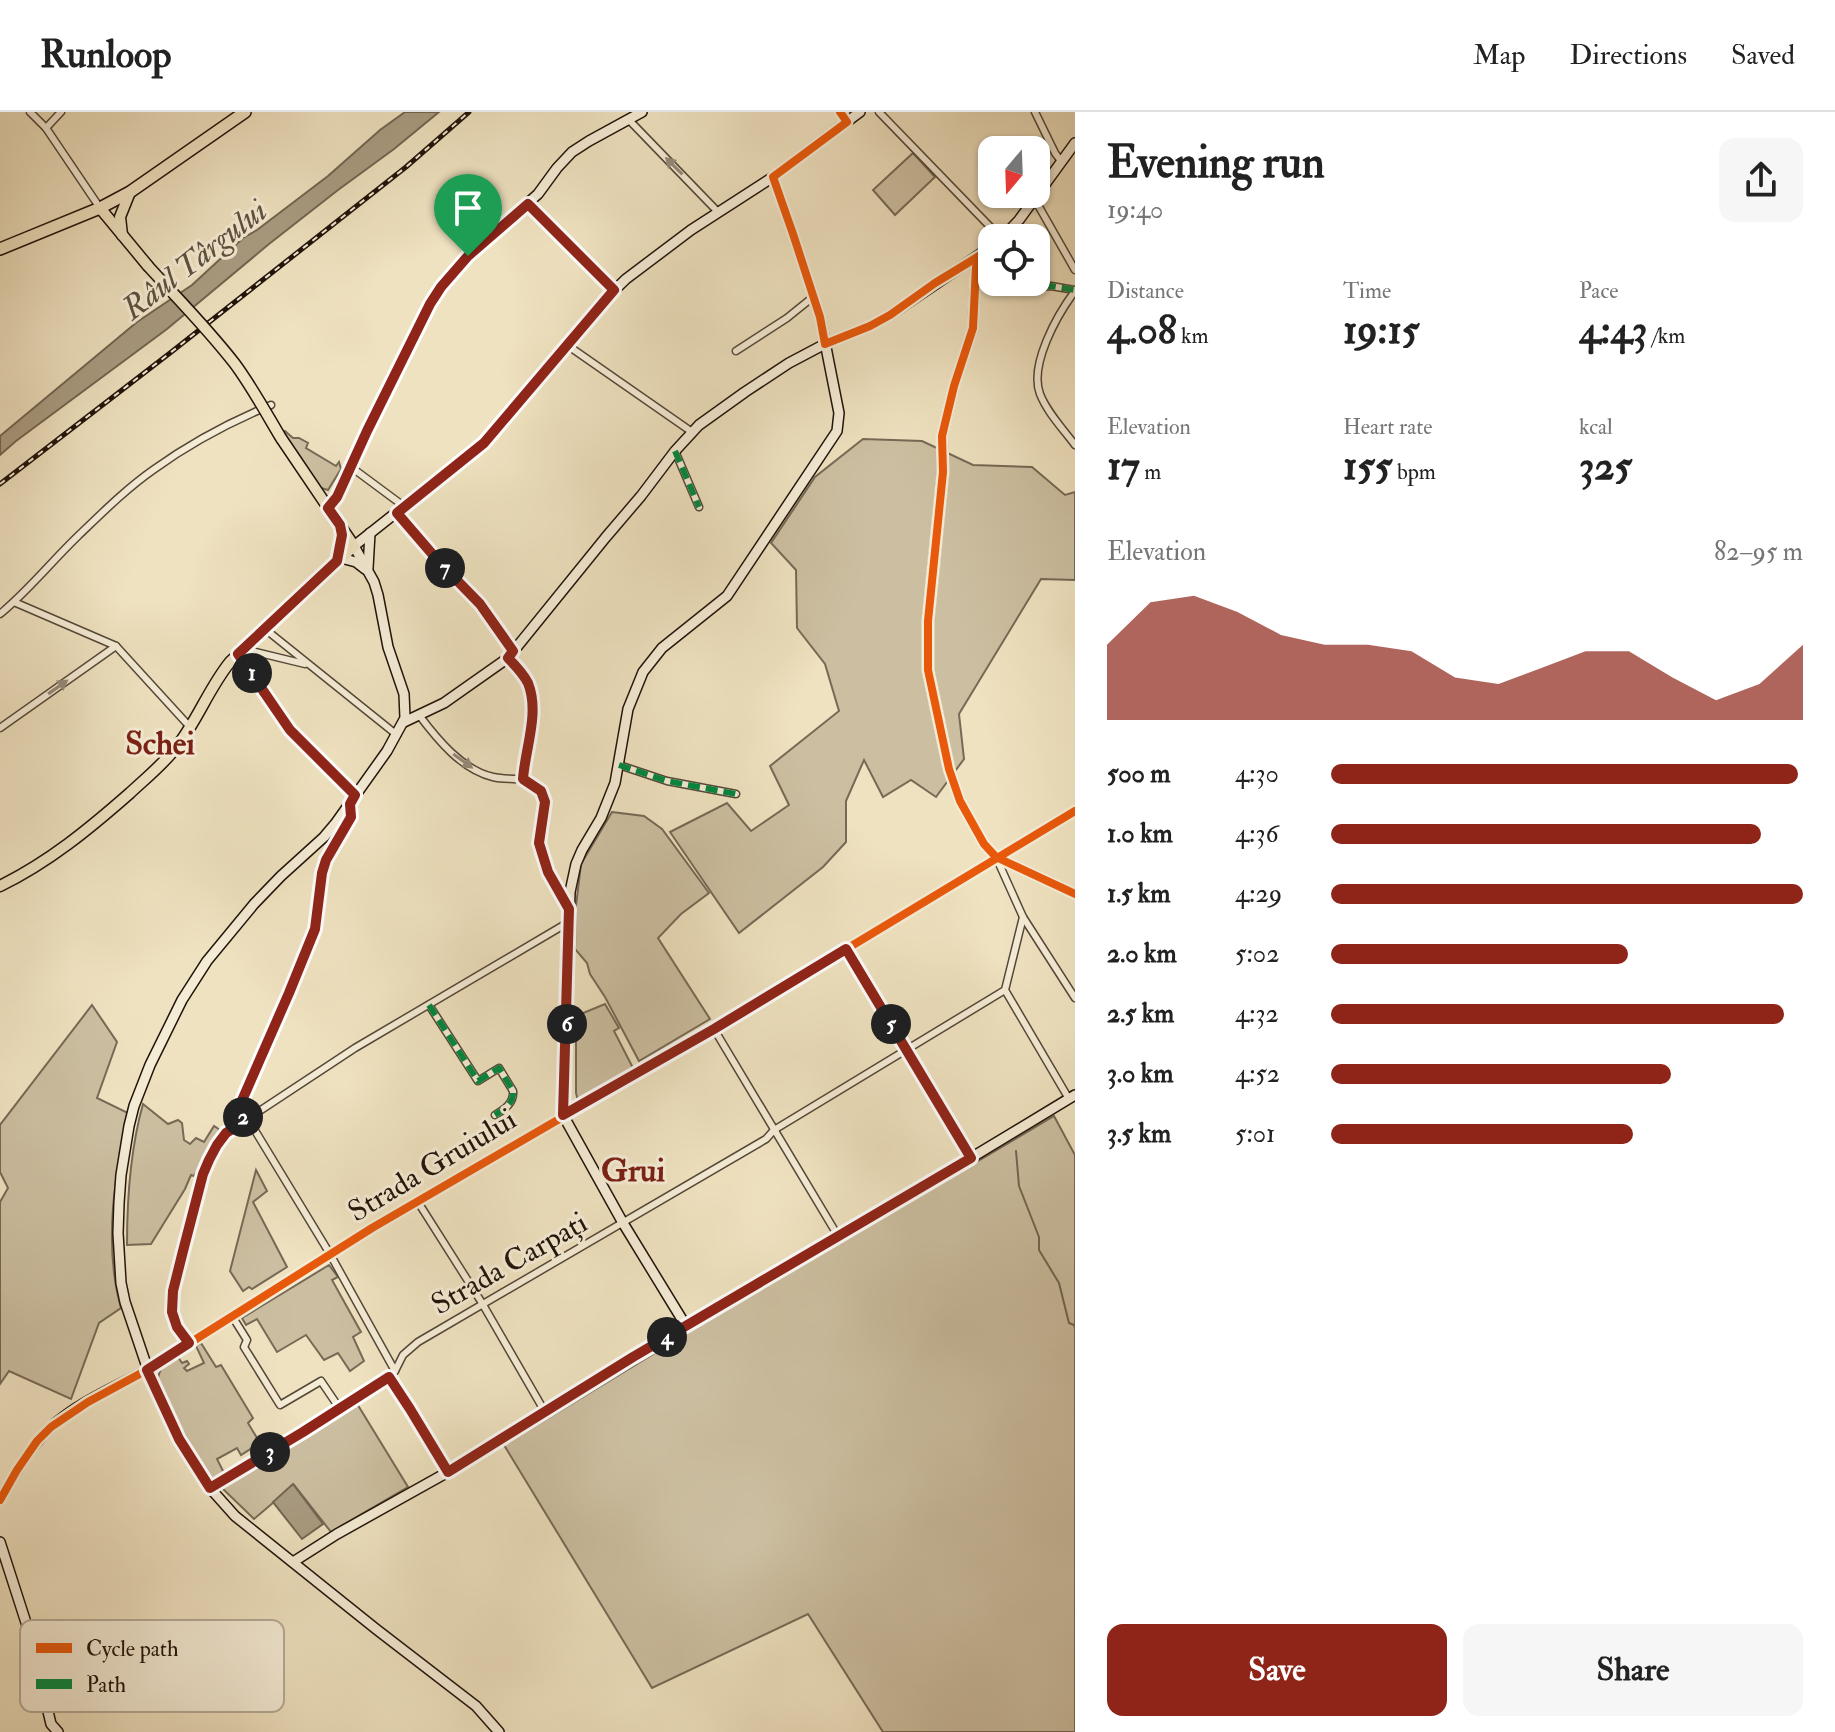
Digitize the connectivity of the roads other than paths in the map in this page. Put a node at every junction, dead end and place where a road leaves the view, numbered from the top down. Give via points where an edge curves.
1 (30, 112) edge
2 (61, 112) edge
3 (245, 112) edge
4 (642, 112) edge
5 (860, 112) edge
6 (879, 112) edge
7 (1035, 112) edge
8 (629, 120) junction
9 (46, 128) junction
10 (1075, 143) edge
11 (1061, 161) junction
12 (1050, 176) edge
13 (773, 177) junction
14 (130, 192) junction
15 (528, 204) junction
16 (100, 208) junction
17 (1027, 208) edge
18 (1040, 208) edge
19 (718, 212) junction
20 (988, 224) edge
21 (1015, 224) edge
22 (123, 237) junction
23 (0, 249) edge
24 (978, 256) edge
25 (978, 264) edge
26 (976, 267) joint
27 (1075, 270) edge
28 (1050, 286) edge
29 (614, 290) junction
30 (1075, 290) edge
31 (813, 297) junction
32 (825, 344) junction
33 (567, 345) junction
34 (736, 351) dead end
35 (271, 405) dead end
36 (692, 432) junction
37 (1075, 445) edge
38 (675, 451) junction
39 (351, 467) junction
40 (699, 507) dead end
41 (328, 508) junction
42 (401, 510) junction
43 (340, 525) junction
44 (370, 533) junction
45 (354, 546) junction
46 (339, 560) junction
47 (368, 571) junction
48 (14, 602) junction
49 (0, 614) edge
50 (265, 629) junction
51 (116, 646) junction
52 (240, 651) junction
53 (511, 655) junction
54 (309, 665) junction
55 (419, 714) junction
56 (404, 722) junction
57 (190, 727) junction
58 (0, 728) edge
59 (397, 735) junction
60 (619, 765) junction
61 (523, 779) junction
62 (736, 794) dead end
63 (353, 800) junction
64 (1075, 811) edge
65 (996, 857) junction
66 (0, 886) edge
67 (1075, 894) edge
68 (569, 909) junction
69 (1023, 917) junction
70 (569, 922) junction
71 (846, 949) junction
72 (1005, 990) junction
73 (1075, 998) edge
74 (429, 1005) junction
75 (714, 1029) junction
76 (906, 1049) junction
77 (1072, 1097) edge
78 (495, 1115) dead end
79 (563, 1115) junction
80 (247, 1119) junction
81 (774, 1130) junction
82 (971, 1158) junction
83 (418, 1202) junction
84 (623, 1223) junction
85 (838, 1236) junction
86 (330, 1254) junction
87 (482, 1303) junction
88 (232, 1316) junction
89 (686, 1326) junction
90 (189, 1343) junction
91 (147, 1370) junction
92 (395, 1371) junction
93 (389, 1377) junction
94 (340, 1409) junction
95 (545, 1412) junction
96 (448, 1472) junction
97 (210, 1488) junction
98 (0, 1500) edge
99 (0, 1542) edge
100 (293, 1562) junction
101 (25, 1620) edge
102 (48, 1712) edge
103 (58, 1732) edge
104 (499, 1732) edge

1 - 9 street
2 - 9 street
3 - 14 highway
4 - 8 main road
5 - 13 main road
6 - 20 street
7 - 11 street
8 - 15 main road via 572,152
19 -> 8 street
9 - 16 street
10 - 11 main road
11 - 12 main road
13 - 19 main road
13 - 31 main road
14 - 16 highway
14 - 22 main road via 120,217
15 - 29 street
15 - 39 main road via 441,287
16 - 22 main road
16 - 23 highway
17 - 21 main road
18 - 27 street
19 - 29 main road
22 - 41 main road, bridge via 235,364
24 - 32 main road via 890,315
25 - 26 main road
26 - 65 main road via 973,328 942,436 928,670 960,801
28 - 30 street
29 - 33 main road
30 - 37 street via 1036,372 1041,397
31 - 32 main road
31 - 34 street
32 - 36 main road via 745,392
32 - 60 main road via 839,413 837,431 727,596 662,648 643,672 628,709
33 - 36 street
33 - 42 main road via 484,443
35 - 48 street via 152,471
36 - 38 main road
38 - 40 street
38 - 53 main road
39 - 41 main road
39 - 42 street
41 - 43 main road
42 - 44 main road
42 - 53 street via 440,563 480,604
43 - 45 main road
43 - 46 main road
44 - 45 main road
44 - 47 main road
45 - 46 main road
45 - 47 main road
46 - 47 main road via 356,562
46 - 50 main road
47 - 56 main road via 404,694
48 - 49 street
48 - 51 street
50 - 52 main road
50 - 54 street
51 - 57 street
58 -> 51 street
52 - 54 street
52 - 57 main road
52 - 63 street via 290,730
53 - 55 main road via 444,703
53 - 61 street via 532,696
54 - 59 street
55 - 56 main road
55 -> 61 street via 472,768 492,777
56 - 59 main road
57 - 66 main road via 171,755 99,821 47,861
59 - 63 main road
60 - 62 street
60 - 68 main road via 608,804 576,864
61 - 68 street via 541,791 545,802 539,843
63 - 80 street via 351,817 322,873 315,929 240,1105
63 - 91 main road via 324,837 265,892 193,982 134,1106 121,1175 119,1264
64 - 65 street, Strada Gruiului
65 - 67 main road
65 - 69 street
65 - 71 street, Strada Gruiului
68 - 70 main road
69 - 72 street
69 - 73 street
70 - 74 street
70 - 79 main road
71 - 75 street, Strada Gruiului
71 - 76 street
72 - 76 street, Strada Carpați
72 - 77 street
74 - 78 street via 478,1081 499,1068 513,1091 508,1107
74 - 80 street
75 - 79 street, Strada Gruiului
75 - 81 street
76 - 81 street, Strada Carpați
76 - 82 street
77 - 82 main road
79 - 83 street, Strada Gruiului
79 - 84 main road
80 - 86 street
80 - 90 street via 226,1133 209,1160 183,1251 172,1312
81 - 84 street, Strada Carpați
81 - 85 street
82 - 85 main road
83 - 86 street, Strada Gruiului
83 - 87 street
84 - 87 street, Strada Carpați
84 - 89 main road
85 - 89 main road
86 - 88 street, Strada Gruiului
86 - 92 street
87 - 92 street, Strada Carpați via 418,1342
87 - 95 street
88 - 90 street, Strada Gruiului
88 - 94 street via 247,1340 244,1347 280,1405 321,1381
89 - 95 main road
90 - 91 street, Strada Gruiului
91 - 97 main road via 179,1439
91 - 98 main road via 51,1427
92 - 93 street, Strada Carpați
93 - 94 street, Strada Carpați
93 - 96 street
94 - 97 street, Strada Carpați
95 - 96 main road
96 - 100 main road
97 - 100 main road via 235,1516
99 - 101 main road
100 - 104 main road via 476,1706
102 - 103 main road

